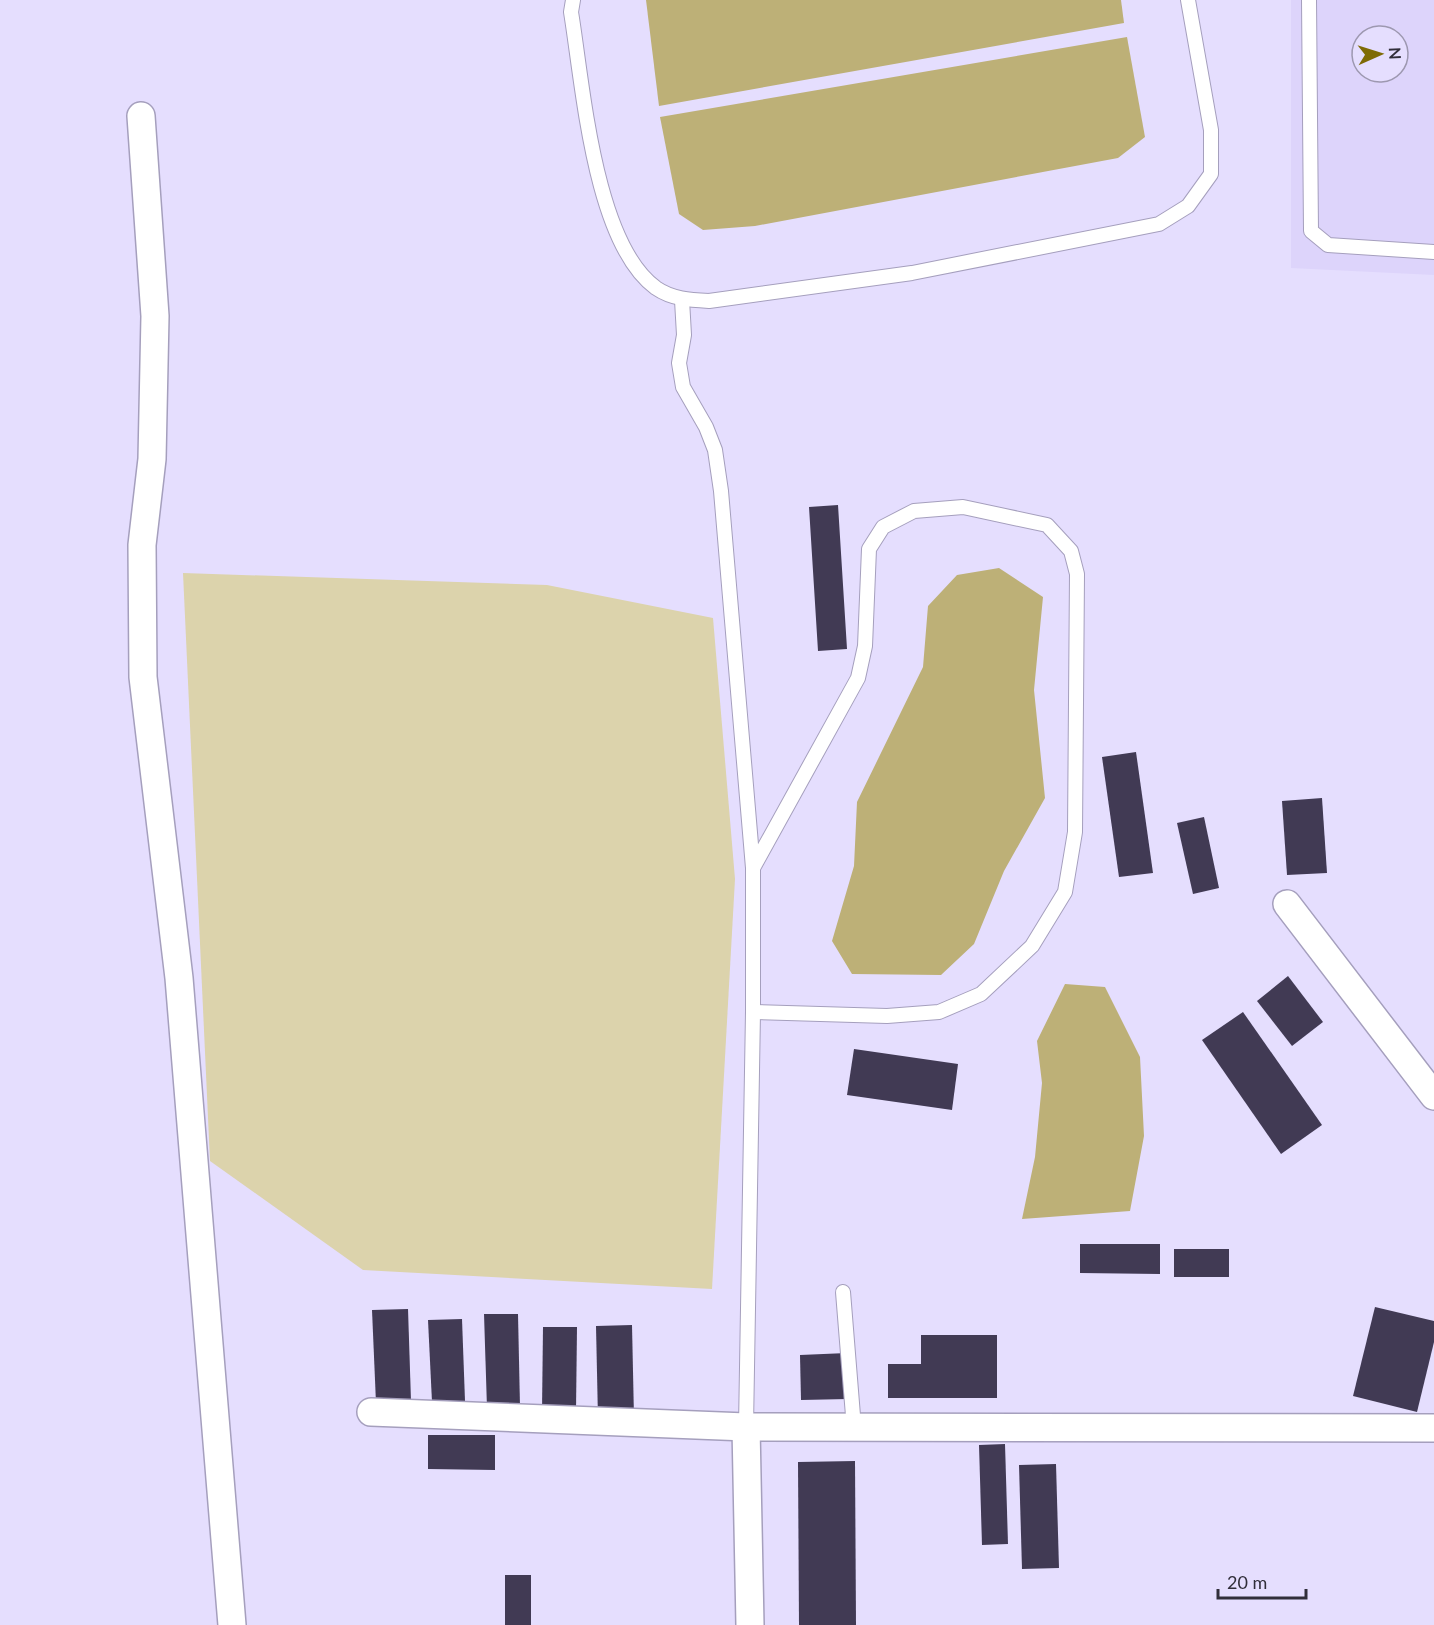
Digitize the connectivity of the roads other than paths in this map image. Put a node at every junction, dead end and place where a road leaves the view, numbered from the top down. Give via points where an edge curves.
1 (573, 0) edge
2 (1188, 0) edge
3 (1309, 0) edge
4 (141, 116) dead end
5 (1434, 252) edge
6 (682, 300) junction
7 (753, 868) junction
8 (1287, 904) dead end
9 (753, 1012) junction
10 (1434, 1096) edge
11 (843, 1292) dead end
12 (371, 1412) dead end
13 (746, 1427) junction
14 (854, 1428) junction
15 (1434, 1428) edge
16 (232, 1625) edge
17 (750, 1625) edge

1 - 6 lane via 571,12 602,196 614,230 635,266 656,288
2 - 6 lane via 1211,130 1210,174 1188,206 1159,224 912,273 709,301
3 - 5 lane via 1311,231 1328,246
4 - 16 street via 155,316 152,459 142,545 143,677 179,978
6 - 7 lane via 684,335 679,363 683,387 715,450 721,490
7 - 9 lane
7 - 9 lane via 858,678 864,646 869,549 883,527 914,511 963,507 1047,525 1071,551 1077,574 1075,832 1065,892 1032,946 981,994 939,1012 887,1017
8 - 10 street
9 - 13 lane
11 - 14 lane
12 - 13 street
13 - 14 street
13 - 17 street
14 - 15 street

